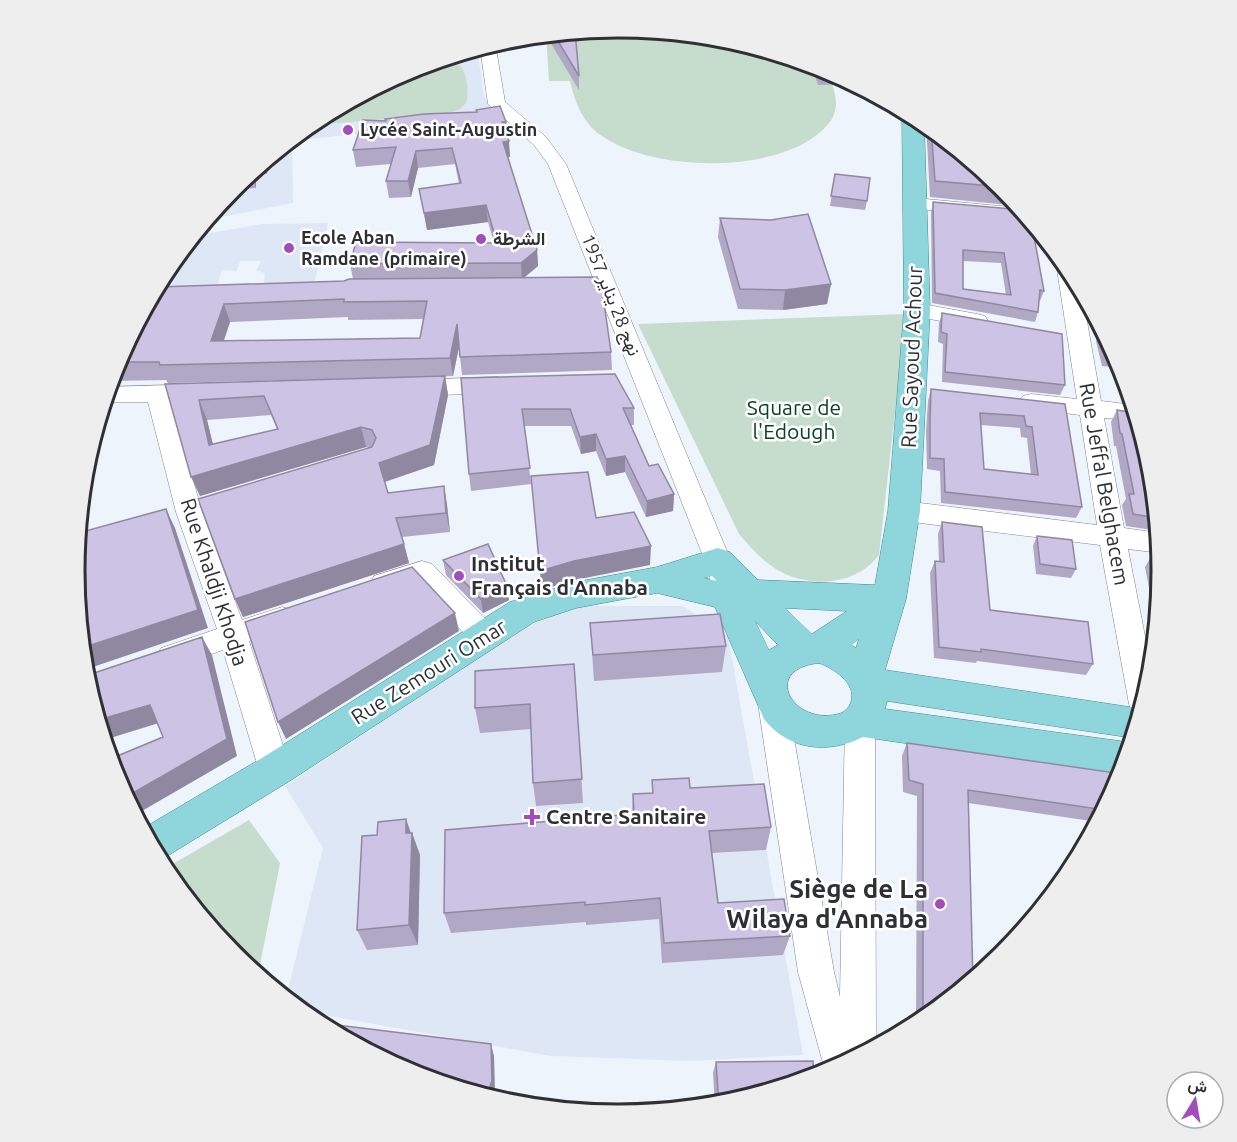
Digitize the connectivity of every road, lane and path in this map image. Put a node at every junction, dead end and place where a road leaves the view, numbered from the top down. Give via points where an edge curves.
1 (489, 54) edge
2 (915, 127) edge
3 (915, 204) junction
4 (1014, 213) edge
5 (585, 287) edge
6 (608, 287) junction
7 (1070, 287) edge
8 (917, 310) junction
9 (998, 325) edge
10 (646, 380) junction
11 (622, 381) edge
12 (514, 384) edge
13 (383, 388) edge
14 (228, 392) edge
15 (157, 393) junction
16 (115, 395) edge
17 (1008, 399) edge
18 (1090, 408) junction
19 (1128, 412) edge
20 (904, 511) junction
21 (1112, 537) junction
22 (1151, 542) edge
23 (718, 561) junction
24 (657, 580) junction
25 (355, 593) edge
26 (738, 595) junction
27 (889, 599) junction
28 (310, 609) edge
29 (232, 635) junction
30 (484, 636) junction
31 (812, 649) junction
32 (143, 665) edge
33 (866, 680) junction
34 (1140, 683) edge
35 (771, 696) junction
36 (860, 721) junction
37 (1130, 722) edge
38 (1118, 758) edge
39 (275, 770) junction
40 (157, 840) edge
41 (858, 1047) edge
42 (838, 1057) edge

1 - 6 street, نهج 28 يناير 1957 via 497,104 540,141 557,164
2 - 3 main road, Rue Sayoud Achour
3 - 4 street
3 - 8 main road, Rue Sayoud Achour
5 - 6 street
6 - 10 street, نهج 28 يناير 1957
7 - 18 street, Rue Jeffal Belghacem
8 - 9 street
8 - 20 main road, Rue Sayoud Achour via 925,390
10 - 11 street
10 - 23 street, نهج 28 يناير 1957
12 - 13 street
14 - 15 street
15 - 16 street
15 - 29 street, Rue Khaldji Khodja via 189,512
17 - 18 street
18 - 19 street
18 - 21 street, Rue Jeffal Belghacem
20 - 21 street
20 - 27 main road, Rue Sayoud Achour
21 - 22 street
21 - 34 street, Rue Jeffal Belghacem
23 - 24 main road
23 - 26 main road
24 - 26 main road, Rue Zemouri Omar
24 - 30 main road, Rue Zemouri Omar via 576,595 522,612
25 - 30 street via 422,571
26 - 27 main road, Rue Zemouri Omar
26 - 31 main road
26 - 35 main road
27 - 31 main road
27 - 33 main road, Rue Sayoud Achour
28 - 29 street
29 - 32 street
29 - 39 street, Rue Khaldji Khodja
30 - 39 main road, Rue Zemouri Omar
31 - 33 main road via 836,652 850,660
31 - 35 main road via 790,654 778,662 771,674
33 - 36 main road via 871,696
33 - 37 main road
35 - 36 main road via 783,716 813,732 831,733
35 - 42 street via 816,972
36 - 38 main road
36 - 41 street
39 - 40 main road, Rue Zemouri Omar

